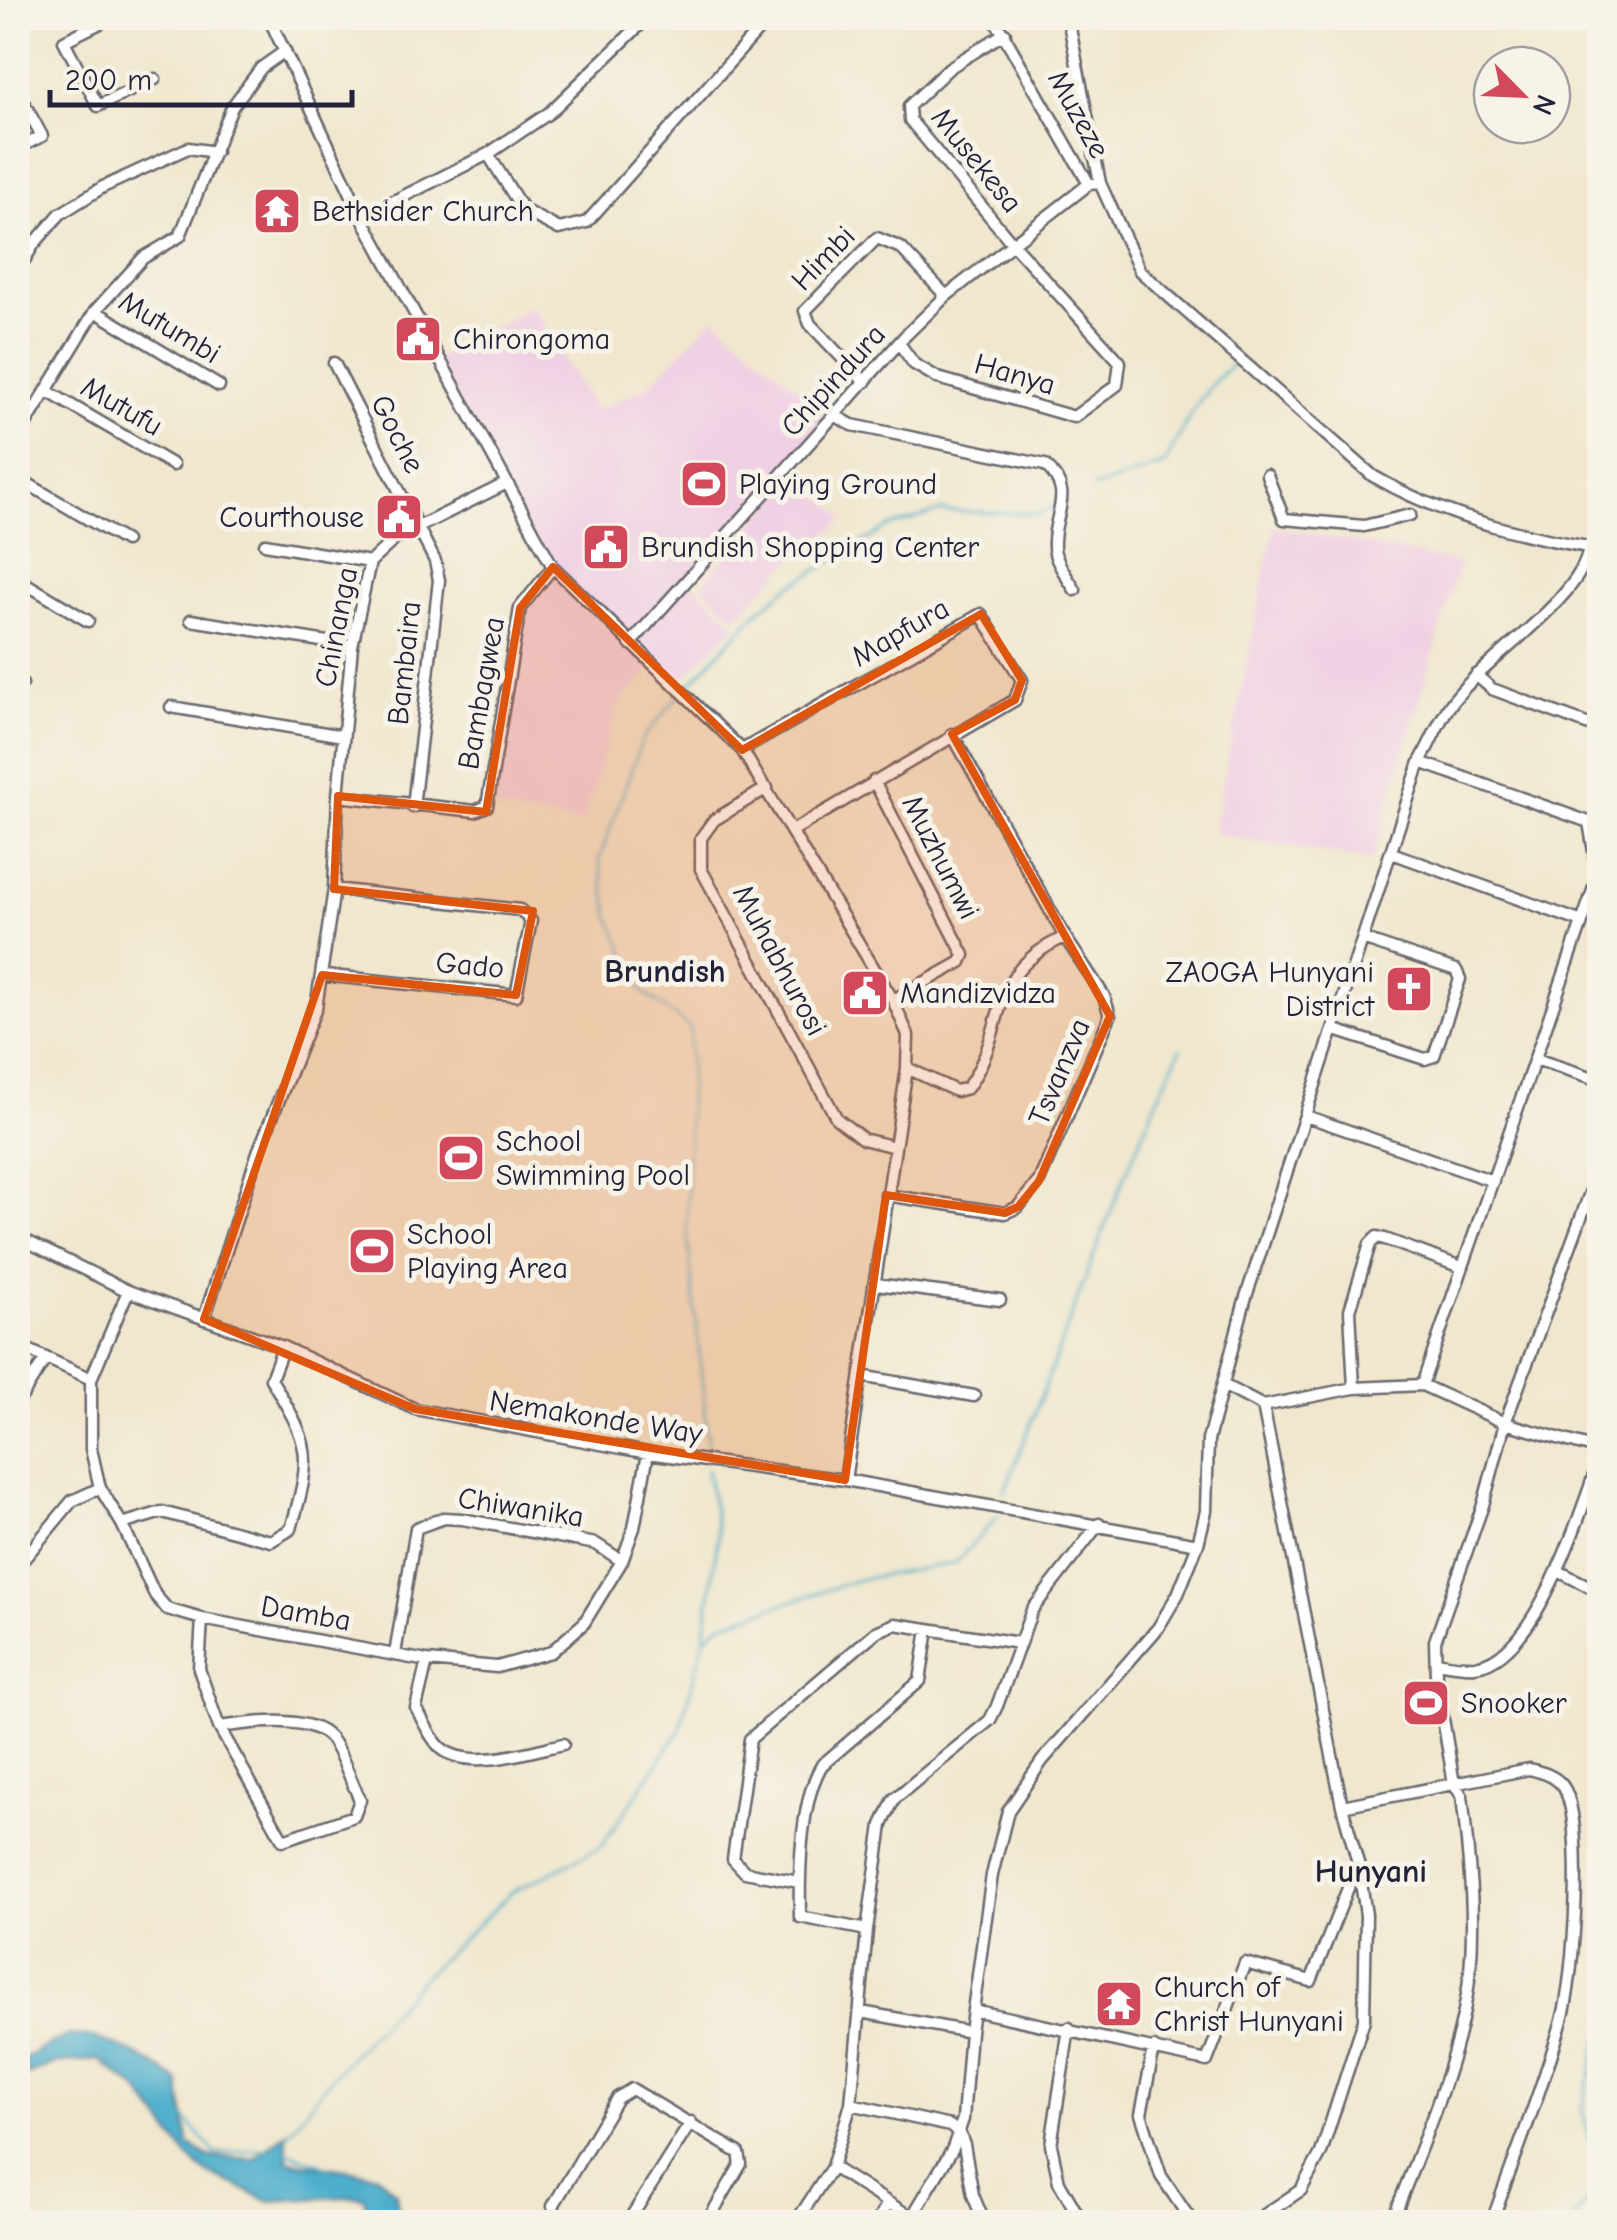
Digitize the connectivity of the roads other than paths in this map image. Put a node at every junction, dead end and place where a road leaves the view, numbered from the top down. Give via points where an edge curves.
1 (110, 18) edge
2 (268, 18) edge
3 (647, 18) edge
4 (769, 18) edge
5 (994, 18) edge
6 (1068, 18) edge
7 (1005, 33) junction
8 (285, 51) junction
9 (155, 79) dead end
10 (18, 92) edge
11 (18, 148) edge
12 (215, 152) junction
13 (488, 154) junction
14 (1095, 184) junction
15 (362, 217) junction
16 (18, 236) edge
17 (1012, 243) junction
18 (34, 244) junction
19 (18, 270) edge
20 (946, 296) junction
21 (95, 310) junction
22 (899, 343) junction
23 (334, 363) dead end
24 (865, 382) junction
25 (219, 386) dead end
26 (47, 391) junction
27 (836, 416) junction
28 (19, 430) edge
29 (173, 464) dead end
30 (1267, 475) dead end
31 (18, 478) edge
32 (506, 484) junction
33 (1410, 515) dead end
34 (418, 528) junction
35 (125, 541) dead end
36 (264, 544) dead end
37 (1594, 548) edge
38 (370, 562) junction
39 (554, 568) junction
40 (18, 580) edge
41 (1075, 590) dead end
42 (191, 620) dead end
43 (88, 622) dead end
44 (630, 644) junction
45 (352, 646) junction
46 (1476, 675) junction
47 (170, 706) dead end
48 (1600, 729) edge
49 (952, 734) junction
50 (343, 736) junction
51 (742, 750) junction
52 (1420, 762) junction
53 (874, 781) junction
54 (767, 788) junction
55 (338, 796) junction
56 (413, 807) junction
57 (1594, 824) edge
58 (792, 831) junction
59 (1392, 853) junction
60 (334, 890) junction
61 (1582, 922) junction
62 (1065, 937) junction
63 (1365, 940) junction
64 (322, 975) junction
65 (892, 1000) junction
66 (1335, 1030) junction
67 (1535, 1059) junction
68 (907, 1068) junction
69 (1600, 1080) edge
70 (1306, 1116) junction
71 (895, 1147) junction
72 (1600, 1166) edge
73 (1493, 1180) junction
74 (886, 1194) junction
75 (18, 1237) edge
76 (1461, 1267) junction
77 (876, 1284) junction
78 (128, 1291) junction
79 (1000, 1300) dead end
80 (204, 1319) junction
81 (18, 1345) edge
82 (283, 1347) junction
83 (46, 1358) junction
84 (862, 1376) junction
85 (91, 1379) junction
86 (1422, 1384) junction
87 (1224, 1386) junction
88 (1354, 1388) junction
89 (974, 1396) dead end
90 (18, 1402) edge
91 (1263, 1406) junction
92 (1505, 1423) junction
93 (1600, 1450) edge
94 (648, 1453) junction
95 (1600, 1459) edge
96 (845, 1480) junction
97 (100, 1488) junction
98 (122, 1524) junction
99 (1099, 1524) junction
100 (1198, 1544) junction
101 (622, 1561) junction
102 (18, 1566) edge
103 (1558, 1571) junction
104 (1600, 1592) edge
105 (202, 1619) junction
106 (928, 1629) junction
107 (1019, 1643) junction
108 (395, 1654) junction
109 (427, 1661) junction
110 (1436, 1662) junction
111 (219, 1727) junction
112 (563, 1744) dead end
113 (1454, 1784) junction
114 (1342, 1806) junction
115 (1358, 1863) junction
116 (800, 1882) junction
117 (867, 1930) junction
118 (973, 2010) junction
119 (861, 2012) junction
120 (1069, 2028) junction
121 (970, 2032) junction
122 (1154, 2048) junction
123 (851, 2104) junction
124 (691, 2122) junction
125 (960, 2134) junction
126 (832, 2167) junction
127 (888, 2203) junction
128 (910, 2220) edge
129 (558, 2222) edge
130 (628, 2222) edge
131 (707, 2222) edge
132 (796, 2222) edge
133 (877, 2222) edge
134 (984, 2222) edge
135 (1082, 2222) edge
136 (1192, 2222) edge
137 (1254, 2222) edge
138 (1392, 2222) edge
139 (1492, 2222) edge

1 - 9 street via 64,41 98,106
2 - 8 street
3 - 13 street via 549,113
4 - 13 street via 587,222 559,228 523,210
5 - 7 street, Muzeze
6 - 14 street
7 - 14 street, Muzeze
7 - 17 street, Musekesa via 949,68 909,106 910,120
8 - 12 street via 262,68 232,107
8 - 15 street
10 - 11 street via 42,136
12 - 18 street via 188,148 103,187 60,214
12 - 21 street via 180,236 143,258
13 - 15 street
14 - 17 street, Chipindura
14 - 37 street via 1140,272 1372,476 1475,522
15 - 32 street
16 - 18 street
17 - 20 street, Chipindura
17 - 22 street, Hanya via 1120,362 1117,385 1074,416 938,378 914,364
18 - 19 street
20 - 22 street, Chipindura
20 - 24 street, Himbi via 901,248 877,238 804,311
21 - 25 street, Mutumbi
21 - 26 street
22 - 24 street, Chipindura
23 - 34 street, Goche
24 - 27 street, Chipindura
26 - 28 street
26 - 29 street, Mutufu
27 - 41 street via 852,425 1045,465 1057,476 1062,498 1053,550
27 - 44 street, Chipindura
30 - 33 street via 1284,520 1364,526
31 - 35 street
32 - 34 street, Chinanga
32 - 39 street
34 - 38 street, Chinanga
34 - 56 street, Bambaira via 438,580
36 - 38 street
37 - 46 street via 1568,591
38 - 45 street, Chinanga
39 - 44 street
39 - 56 street, Bambagwea via 520,608 487,806 475,812
40 - 43 street
42 - 45 street
44 - 51 street
45 - 50 street, Chinanga
46 - 48 street via 1492,689
46 - 52 street via 1454,698
47 - 50 street
49 - 51 street, Mapfura via 1015,700 1022,680 981,614
49 - 53 street, Mapfura
49 - 62 street, Tsvanzva
50 - 55 street, Chinanga
51 - 54 street
52 - 57 street
52 - 59 street
53 - 58 street, Mapfura
53 - 65 street, Muzhumwi via 964,956
54 - 58 street
54 - 71 street, Muhabhurosi via 714,820 701,838 701,868 837,1119 863,1140
55 - 56 street, Bambagwea
55 - 60 street, Chinanga
57 - 61 street via 1598,876
58 - 65 street
59 - 61 street
59 - 63 street
60 - 64 street, Chinanga
60 - 64 street, Gado via 520,910 531,922 516,996
61 - 67 street
62 - 68 street via 1044,947 1008,982 980,1071 967,1088 956,1091
62 - 74 street, Tsvanzva via 1110,1016 1039,1181 1018,1207 1004,1212
63 - 66 street
63 - 66 street via 1456,970 1460,979 1434,1056 1425,1059
64 - 80 street, Chinanga via 316,1008 258,1152
65 - 68 street via 908,1035
66 - 70 street
67 - 69 street
67 - 73 street
68 - 71 street
70 - 73 street
70 - 87 street
71 - 74 street
72 - 92 street
73 - 76 street
74 - 77 street
75 - 78 street, Nemakonde Way
76 - 86 street
76 - 88 street via 1385,1238 1370,1244 1350,1310
77 - 79 street
77 - 84 street
78 - 80 street, Nemakonde Way
78 - 85 street, Damba
80 - 82 street, Nemakonde Way
81 - 83 street
82 - 94 street, Nemakonde Way via 415,1409
82 - 98 street via 272,1378 306,1448 306,1479 291,1529 272,1541 162,1512
83 - 85 street
83 - 90 street
84 - 89 street
84 - 96 street
85 - 97 street, Damba via 91,1449
86 - 88 street
86 - 92 street
87 - 91 street
87 - 100 street via 1208,1440
88 - 91 street
91 - 114 street
92 - 93 street
92 - 110 street via 1434,1641
94 - 96 street, Nemakonde Way
94 - 101 street, Damba
95 - 103 street
96 - 99 street, Nemakonde Way
97 - 98 street, Damba
97 - 102 street via 72,1501
98 - 105 street, Damba via 155,1596 167,1609
99 - 100 street, Nemakonde Way
99 - 107 street via 1032,1610
100 - 118 street via 1158,1628 1042,1761 1008,1811
101 - 108 street, Chiwanika via 596,1544 462,1519 416,1528
101 - 109 street, Damba via 584,1623 551,1652 498,1667
103 - 104 street
103 - 110 street via 1513,1648 1476,1666
105 - 108 street, Damba
105 - 111 street via 199,1669
106 - 107 street
106 - 116 street via 920,1681 812,1781
106 - 116 street via 896,1624 876,1632 750,1739 733,1859 745,1872
107 - 117 street via 990,1720 894,1799 882,1825
108 - 109 street, Damba
109 - 112 street via 416,1708 438,1746 455,1757 496,1758
110 - 113 street
111 - 111 street via 270,1721 310,1726 331,1738 360,1800 354,1816 282,1840
113 - 114 street
113 - 138 street via 1462,1796 1473,1896 1465,2008 1447,2078
113 - 139 street via 1529,1769 1564,1786 1571,1808 1572,1974
114 - 115 street
115 - 122 street via 1311,1981 1246,1963 1207,2060
115 - 137 street via 1366,1914 1364,2020 1321,2152 1301,2190
116 - 117 street via 800,1917
117 - 119 street
118 - 120 street
118 - 121 street
119 - 121 street
119 - 123 street
120 - 122 street
120 - 135 street via 1052,2145 1059,2182
121 - 125 street
122 - 136 street via 1140,2114 1160,2176
123 - 125 street via 950,2126
123 - 126 street
124 - 129 street via 632,2089 617,2098 553,2206
124 - 130 street
124 - 131 street via 738,2152 741,2164
125 - 128 street
125 - 134 street
126 - 127 street
126 - 132 street
127 - 128 street
127 - 133 street

